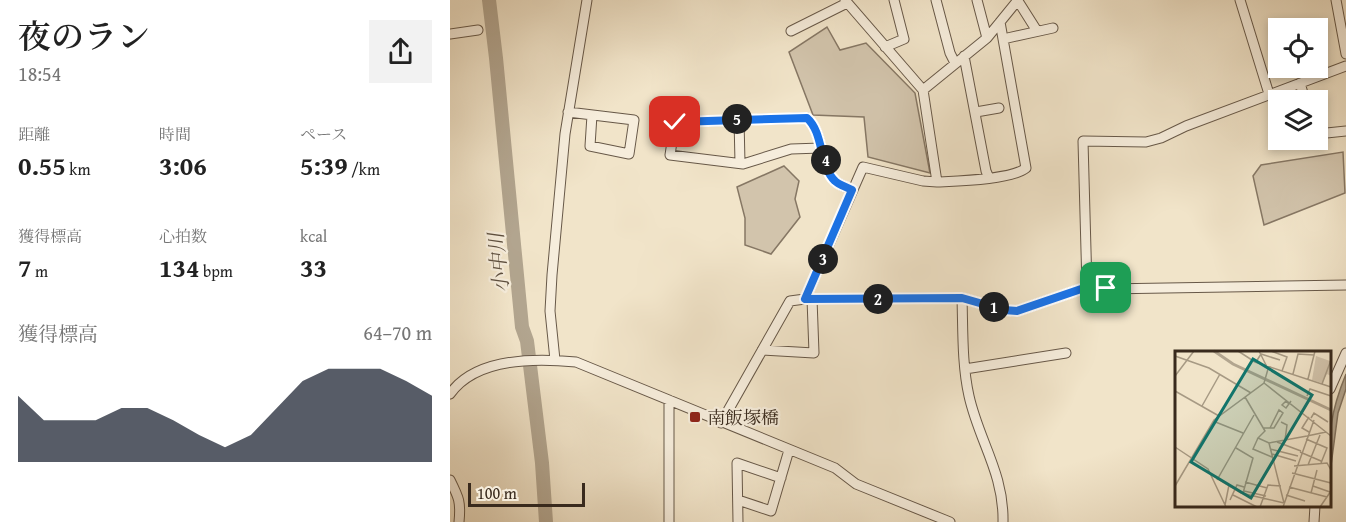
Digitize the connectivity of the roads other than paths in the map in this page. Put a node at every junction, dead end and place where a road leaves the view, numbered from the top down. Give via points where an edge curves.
1 (587, 0) edge
2 (894, 0) edge
3 (936, 0) edge
4 (977, 0) edge
5 (1018, 0) edge
6 (1240, 0) edge
7 (1336, 0) edge
8 (846, 1) edge
9 (1000, 22) junction
10 (1053, 28) dead end
11 (478, 30) dead end
12 (791, 31) dead end
13 (1037, 31) junction
14 (450, 34) edge
15 (987, 38) junction
16 (1003, 39) junction
17 (885, 47) junction
18 (1346, 54) edge
19 (964, 56) junction
20 (955, 63) junction
21 (1346, 66) edge
22 (1300, 82) junction
23 (923, 90) junction
24 (1279, 90) edge
25 (1302, 90) edge
26 (1268, 91) edge
27 (1268, 94) edge
28 (999, 108) dead end
29 (568, 112) junction
30 (976, 112) junction
31 (592, 115) junction
32 (739, 119) junction
33 (1346, 131) edge
34 (1328, 133) edge
35 (821, 148) junction
36 (740, 163) junction
37 (989, 177) junction
38 (937, 182) junction
39 (852, 190) junction
40 (1346, 285) edge
41 (1087, 287) junction
42 (962, 298) junction
43 (808, 299) junction
44 (762, 350) junction
45 (1066, 353) dead end
46 (1346, 353) edge
47 (555, 360) junction
48 (965, 369) junction
49 (1331, 386) edge
50 (450, 394) edge
51 (669, 400) junction
52 (721, 423) junction
53 (789, 450) junction
54 (781, 478) junction
55 (451, 485) edge
56 (738, 500) junction
57 (1315, 507) edge
58 (946, 521) edge
59 (459, 522) edge
60 (669, 522) edge
61 (738, 522) edge
62 (1003, 522) edge
63 (1314, 522) edge

1 - 29 street
2 - 17 street via 904,39
3 - 20 street
4 - 15 street
5 - 9 street
5 - 13 street
6 - 26 street
7 - 18 street
8 - 12 street
8 - 17 street
9 - 15 street
9 - 16 street
10 - 13 street
11 - 14 street
13 - 16 street
15 - 19 street
16 - 37 street via 1026,168
17 - 23 street
19 - 20 street
19 - 30 street
20 - 23 street
21 - 22 street
22 - 24 street
22 - 25 street
23 - 38 street
27 - 41 street via 1146,142 1083,141
28 - 30 street
29 - 31 street
29 - 47 street via 550,311
30 - 37 street
31 - 31 street via 634,120 629,154 590,146
32 - 35 street via 807,118 814,124
32 - 36 street
32 - 36 street via 675,122 670,154
33 - 34 street
35 - 36 street via 791,150
35 - 39 street via 835,181
37 - 38 street
38 - 39 street via 863,167
39 - 43 street
40 - 41 street
41 - 42 street via 1017,311
42 - 43 street
42 - 48 street
43 - 44 street via 790,301
43 - 44 street via 814,353
44 - 52 street
45 - 48 street
46 - 49 street
47 - 50 street via 487,368 470,375
47 - 51 street via 595,368
48 - 62 street via 969,398 1002,492
51 - 52 street
51 - 60 street
52 - 53 street
53 - 54 street
53 - 58 street via 835,468 856,484
54 - 56 street via 771,511
54 - 56 street via 737,463
55 - 59 street via 460,498
56 - 61 street
57 - 63 street

